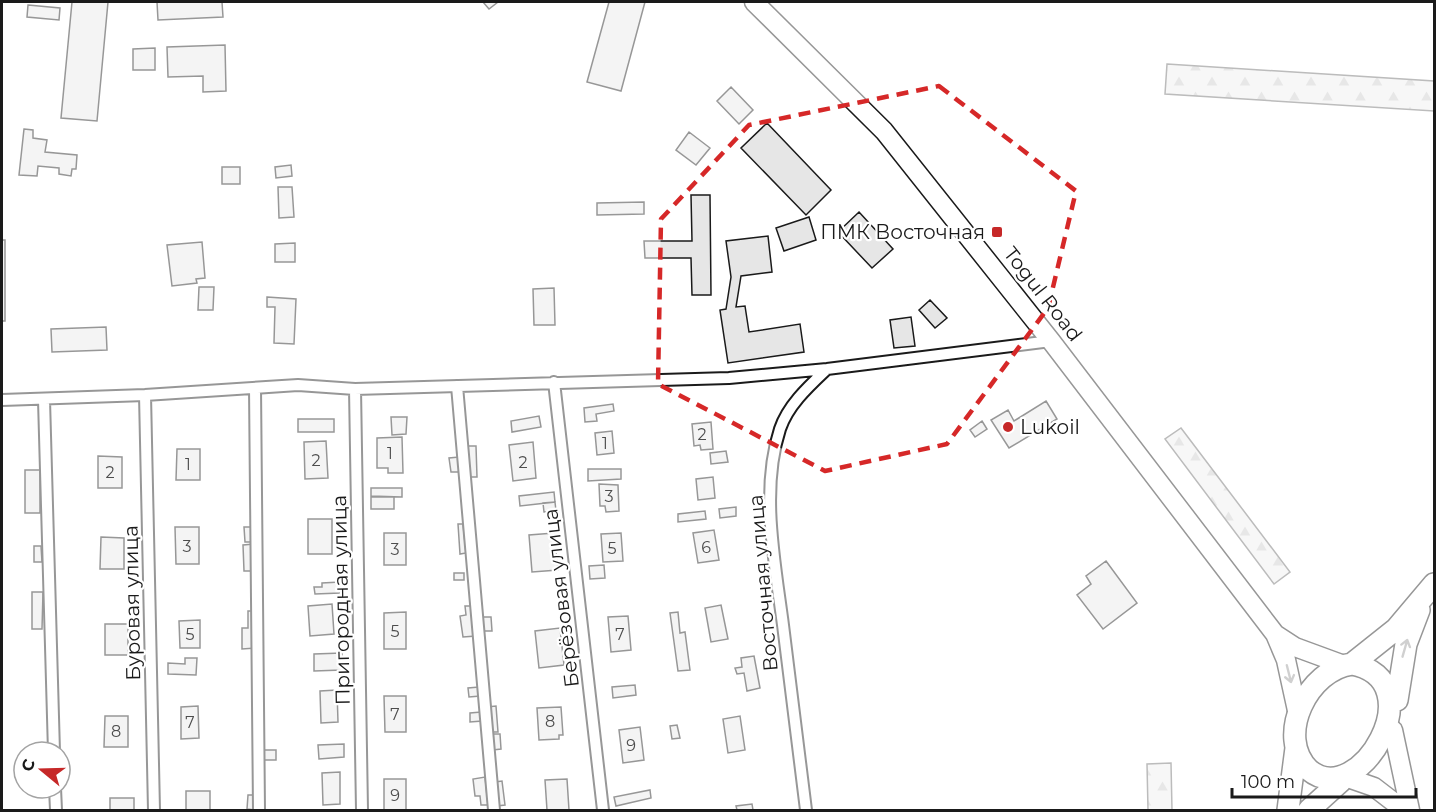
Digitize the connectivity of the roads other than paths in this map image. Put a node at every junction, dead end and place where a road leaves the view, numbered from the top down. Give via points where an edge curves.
1 (754, 2) edge
2 (1051, 341) junction
3 (827, 369) junction
4 (554, 382) junction
5 (457, 386) junction
6 (255, 388) junction
7 (356, 389) junction
8 (145, 395) junction
9 (2, 400) edge
10 (44, 400) junction
11 (1429, 591) edge
12 (1275, 634) junction
13 (1348, 664) junction
14 (1397, 700) junction
15 (1298, 715) junction
16 (1393, 729) junction
17 (54, 740) edge
18 (1296, 748) junction
19 (1345, 780) junction
20 (154, 810) edge
21 (259, 810) edge
22 (362, 810) edge
23 (494, 810) edge
24 (603, 810) edge
25 (806, 810) edge
26 (1288, 810) edge
27 (1309, 810) edge
28 (1404, 810) edge
29 (1410, 810) edge

1 - 2 main road, Togul Road via 884,131
2 - 3 street
2 - 12 main road, Togul Road
3 - 4 street via 729,378
3 - 25 street, Восточная улица via 788,412 780,427 772,462 778,586
4 - 5 street
4 - 24 street, Берёзовая улица
5 - 7 street
5 - 23 street
6 - 7 street via 298,385
6 - 8 street
6 - 21 street
7 - 22 street, Пригородная улица
8 - 10 street
8 - 20 street, Буровая улица
9 - 10 street
10 - 17 street
11 - 13 highway via 1396,629
14 -> 11 highway via 1406,644
12 - 13 main road via 1295,647
12 -> 15 main road via 1286,660
13 - 14 highway via 1368,666 1381,673
13 - 15 highway via 1316,684
14 - 16 highway
15 - 18 highway
16 - 19 highway via 1371,762
16 - 29 main road
18 - 19 highway via 1310,771 1320,777
18 - 26 highway
19 - 27 highway
19 - 28 main road via 1374,787

